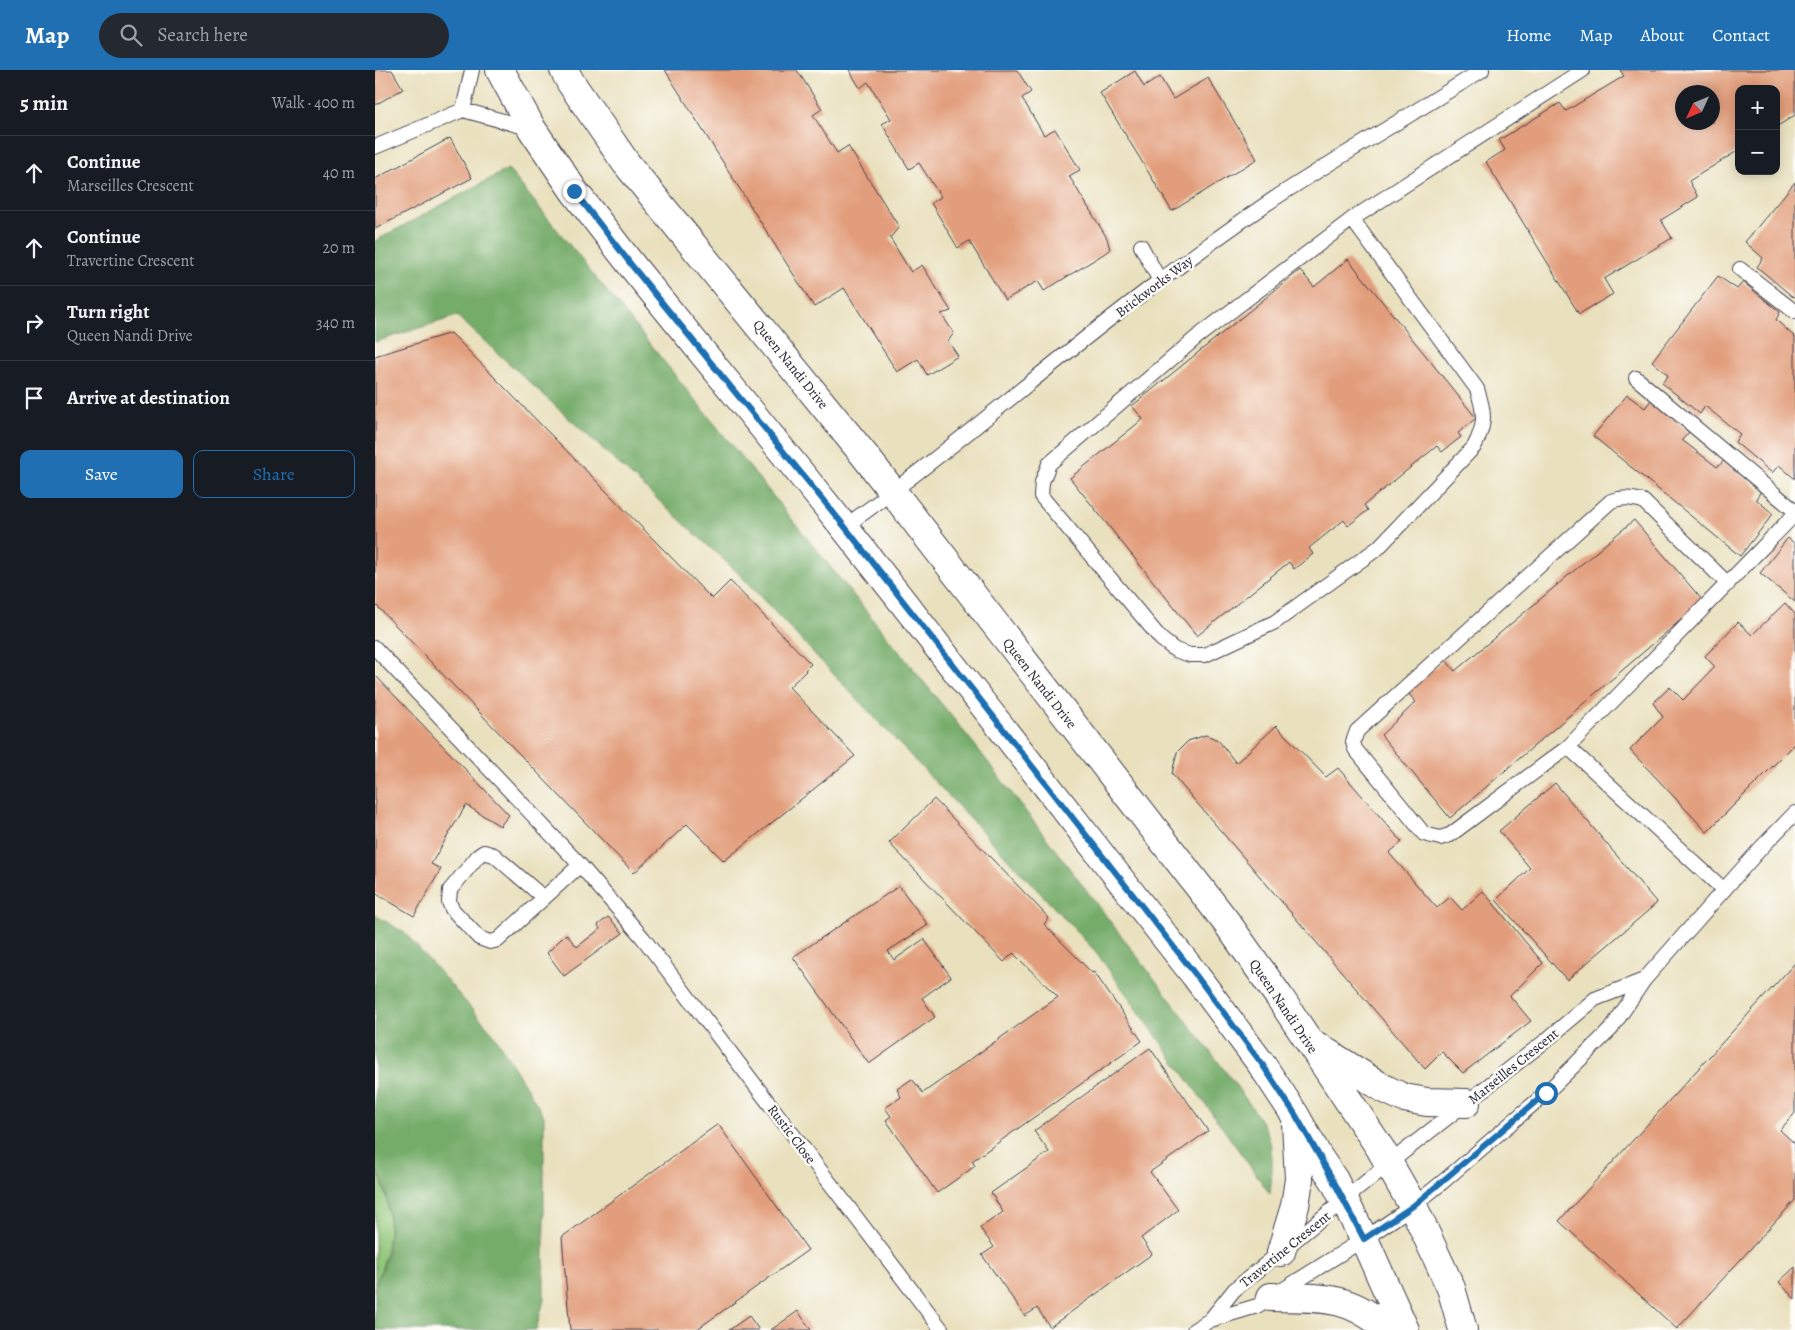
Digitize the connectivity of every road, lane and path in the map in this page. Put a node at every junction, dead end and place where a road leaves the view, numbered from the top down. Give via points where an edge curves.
1 (472, 70) edge
2 (500, 70) edge
3 (564, 70) edge
4 (1481, 70) edge
5 (1583, 70) edge
6 (463, 110) junction
7 (533, 129) junction
8 (375, 147) edge
9 (1352, 219) junction
10 (1141, 246) dead end
11 (1740, 268) dead end
12 (1160, 280) junction
13 (1795, 312) edge
14 (1636, 378) dead end
15 (893, 492) junction
16 (1795, 512) edge
17 (845, 527) junction
18 (1728, 584) junction
19 (375, 648) edge
20 (1568, 746) junction
21 (1795, 813) edge
22 (580, 865) junction
23 (1724, 890) junction
24 (544, 898) junction
25 (1644, 980) junction
26 (1307, 1040) junction
27 (1466, 1103) junction
28 (1295, 1114) junction
29 (1388, 1164) junction
30 (1344, 1201) junction
31 (1413, 1206) junction
32 (1364, 1239) junction
33 (1281, 1252) junction
34 (1271, 1297) junction
35 (1210, 1320) junction
36 (942, 1330) edge
37 (1194, 1330) edge
38 (1387, 1330) edge
39 (1405, 1330) edge
40 (1463, 1330) edge

1 - 6 lane
2 - 7 main road
3 - 15 main road, Queen Nandi Drive via 625,163
4 - 12 lane, Brickworks Way via 1295,185
5 - 9 lane
6 - 7 lane
6 - 8 lane
7 - 17 main road via 574,191 633,267
9 - 9 lane via 1197,337 1049,464 1041,482 1041,496 1161,639 1175,650 1205,655 1283,617 1378,548 1474,446 1481,433 1483,410 1477,389
10 - 12 lane
11 - 13 lane
12 - 15 lane, Brickworks Way
14 - 16 lane
15 - 17 lane, Brickworks Way
15 - 26 main road, Queen Nandi Drive via 1227,923
16 - 18 lane
17 - 28 main road via 1195,974
18 - 20 lane
18 - 20 lane via 1643,501 1632,498 1611,501 1357,731 1353,742 1355,749 1424,834 1440,838 1449,835
19 - 22 lane, Rustic Close
20 - 23 lane
21 - 23 lane, Marseilles Crescent
22 - 24 lane
22 - 36 lane, Rustic Close via 643,938
23 - 25 lane, Marseilles Crescent
24 - 24 lane via 491,942 479,938 452,909 449,896 455,883 484,852 494,855
25 - 27 lane, Marseilles Crescent via 1595,999
25 - 31 lane, Marseilles Crescent via 1611,1028 1546,1093
26 - 27 main road via 1404,1098
26 - 29 main road, Queen Nandi Drive
27 - 29 lane, Marseilles Crescent
28 - 30 main road
28 - 33 main road via 1299,1179 1295,1206
29 - 30 lane, Travertine Crescent
29 - 31 main road, Queen Nandi Drive
30 - 32 main road
30 - 33 lane, Travertine Crescent
31 - 32 lane, Travertine Crescent
31 - 40 main road, Queen Nandi Drive via 1451,1288
32 - 34 lane, Travertine Crescent
32 - 39 main road
33 - 35 lane, Travertine Crescent via 1234,1290
34 - 35 lane, Travertine Crescent via 1257,1306
34 - 38 main road via 1333,1299 1356,1306
35 - 37 lane, Travertine Crescent

